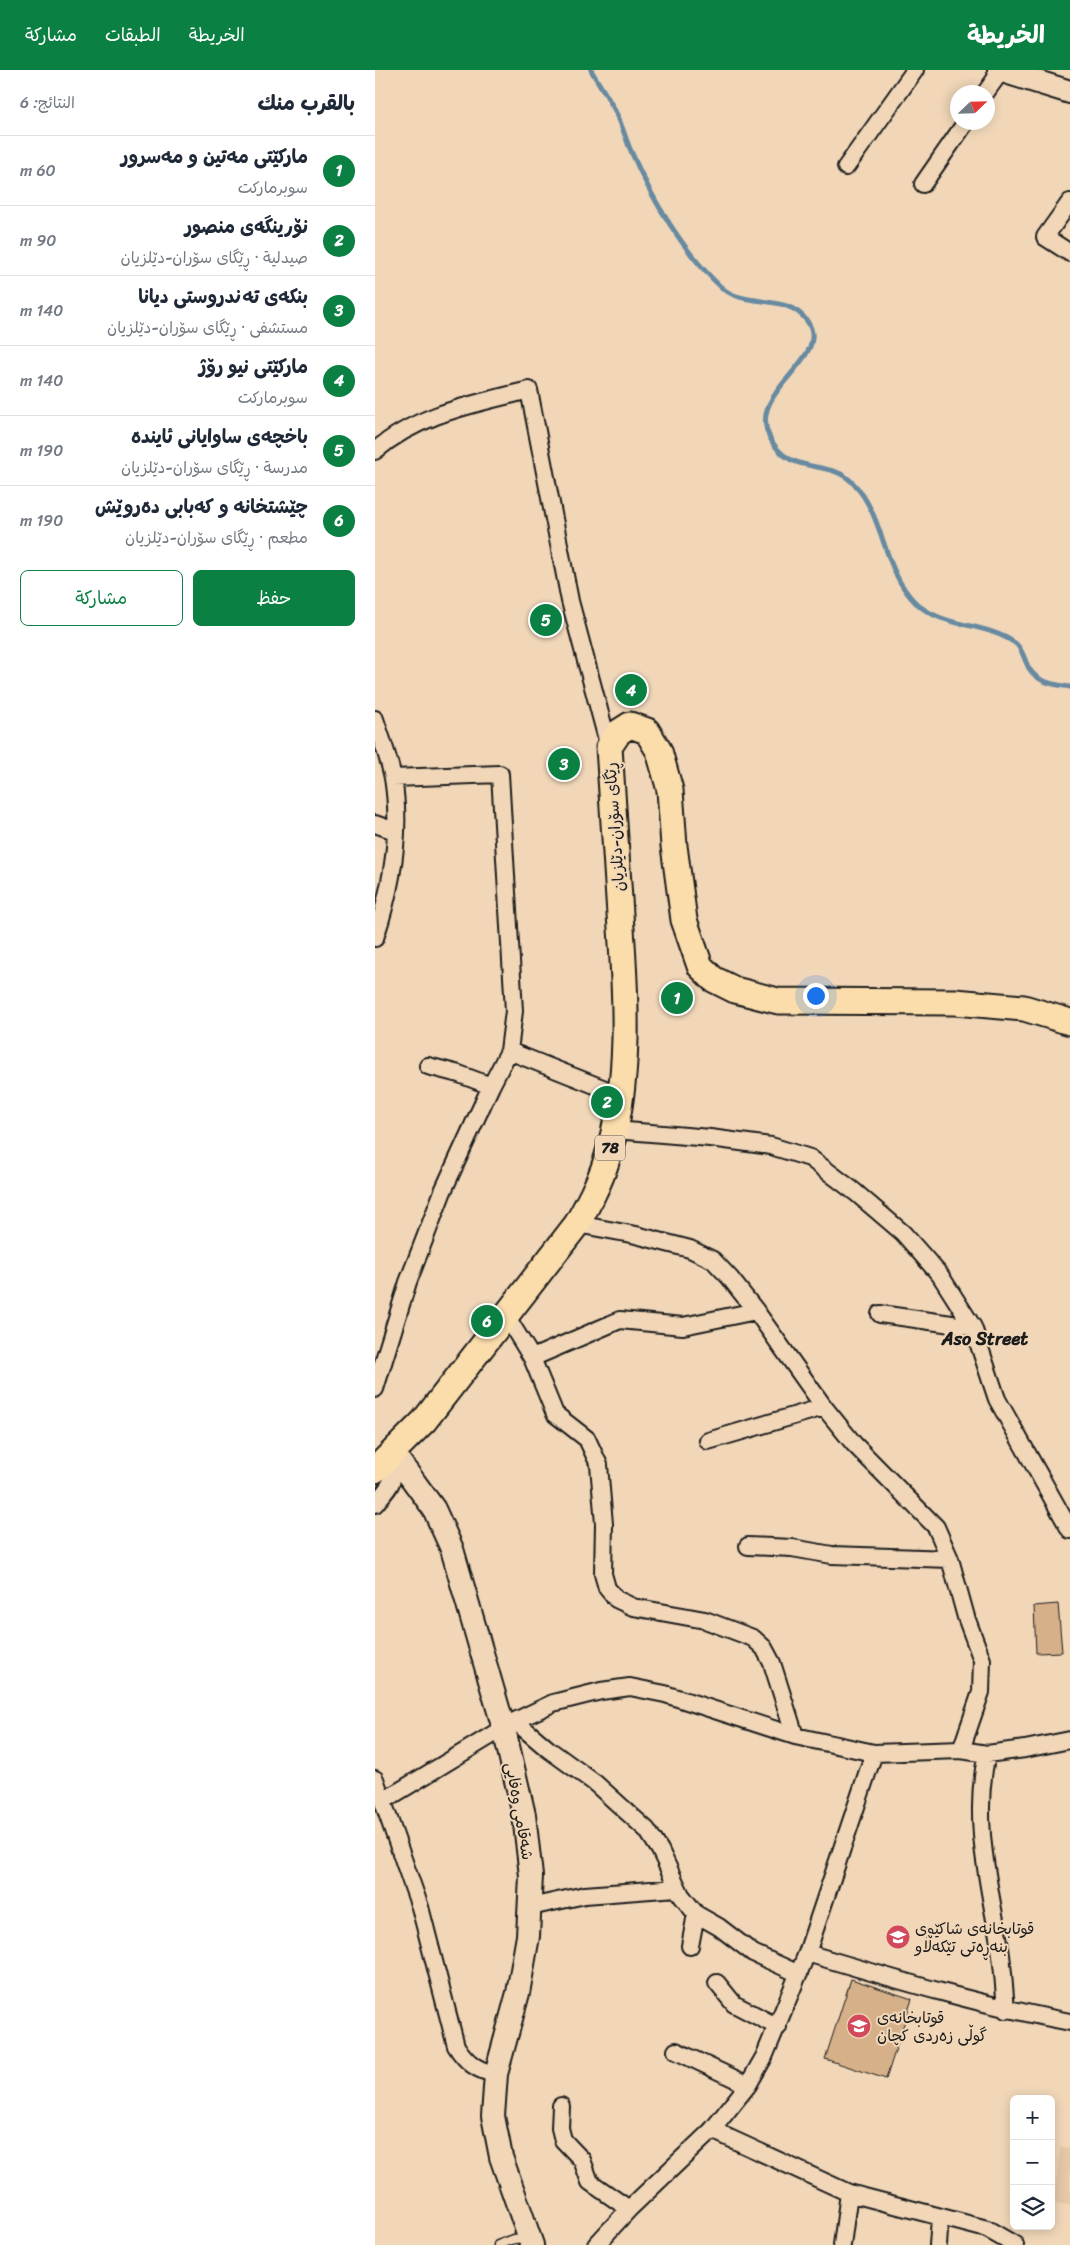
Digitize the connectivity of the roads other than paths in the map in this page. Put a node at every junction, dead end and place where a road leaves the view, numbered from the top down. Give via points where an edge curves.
1 (915, 70) edge
2 (1000, 71) edge
3 (991, 85) edge
4 (1070, 92) edge
5 (960, 130) edge
6 (846, 167) dead end
7 (923, 184) dead end
8 (1070, 202) edge
9 (1070, 253) edge
10 (375, 451) edge
11 (375, 719) edge
12 (609, 747) junction
13 (393, 778) junction
14 (375, 824) edge
15 (395, 831) junction
16 (375, 938) edge
17 (1070, 1022) edge
18 (509, 1051) junction
19 (428, 1066) dead end
20 (491, 1086) junction
21 (620, 1095) junction
22 (615, 1130) junction
23 (577, 1224) junction
24 (756, 1311) junction
25 (505, 1314) junction
26 (880, 1314) dead end
27 (973, 1327) junction
28 (532, 1358) junction
29 (378, 1366) edge
30 (375, 1389) edge
31 (823, 1408) junction
32 (708, 1441) dead end
33 (385, 1460) edge
34 (375, 1504) edge
35 (1070, 1530) edge
36 (748, 1546) dead end
37 (950, 1558) junction
38 (510, 1725) junction
39 (795, 1736) junction
40 (1070, 1740) edge
41 (961, 1750) junction
42 (874, 1753) junction
43 (987, 1754) junction
44 (375, 1779) edge
45 (383, 1801) junction
46 (677, 1888) junction
47 (530, 1907) junction
48 (696, 1914) junction
49 (690, 1946) dead end
50 (807, 1953) junction
51 (799, 1974) junction
52 (717, 1983) dead end
53 (1006, 2010) junction
54 (1070, 2022) edge
55 (778, 2026) junction
56 (676, 2051) dead end
57 (496, 2074) junction
58 (748, 2086) junction
59 (561, 2106) dead end
60 (712, 2130) junction
61 (849, 2193) junction
62 (629, 2209) junction
63 (940, 2218) junction
64 (531, 2241) edge
65 (498, 2245) edge
66 (596, 2245) edge
67 (842, 2245) edge
68 (938, 2245) edge
69 (1015, 2245) edge

1 - 6 street
2 - 3 street
2 - 4 street
5 - 7 street
8 - 9 street via 1045,237
10 - 12 street via 393,435 430,416 529,390 570,600
11 - 13 street
12 - 17 main road, ڕێگای سۆران-دێلزیان via 619,732 630,725 647,731 659,751 671,790 684,920 701,966 713,979 735,990 778,1001 955,1002 1024,1008
12 - 21 main road, ڕێگای سۆران-دێلزیان / 78 via 626,990
13 - 15 street
13 - 18 street via 500,774 513,994
14 - 15 street
15 - 16 street via 388,894
18 - 20 street
18 - 21 street
19 - 20 street
20 - 29 street via 443,1191
21 - 22 main road, ڕێگای سۆران-دێلزیان / 78
22 - 23 main road, ڕێگای سۆران-دێلزیان / 78 via 606,1163
22 - 27 street via 771,1146 810,1158 903,1233 940,1275
23 - 24 street via 690,1249 713,1260
23 - 25 main road, ڕێگای سۆران-دێلزیان / 78
24 - 28 street via 683,1326 620,1320
24 - 31 street
25 - 28 street
25 - 33 main road, ڕێگای سۆران-دێلزیان / 78 via 424,1421
26 - 27 street
27 - 35 street via 997,1399
28 - 39 street via 555,1414 587,1439 599,1465 604,1524 603,1574 607,1588 616,1599 633,1607 705,1620 753,1638 771,1663
29 - 30 street
31 - 32 street
31 - 37 street via 883,1476 936,1527
33 - 34 street via 391,1466 393,1478
33 - 38 street, شەقامی وەفایی via 422,1490 444,1529
36 - 37 street via 792,1548 832,1556
37 - 41 street via 982,1660 981,1692
38 - 39 street via 553,1703 630,1687 665,1694
38 - 45 street
38 - 46 street via 595,1783 647,1830
38 - 47 street, شەقامی وەفایی via 529,1853
39 - 42 street
40 - 43 street
41 - 42 street
41 - 43 street
42 - 50 street
43 - 53 street via 982,1775 981,1833 1000,1944
44 - 45 street
45 - 57 street via 420,1907 456,2046 472,2066
46 - 47 street via 585,1895
46 - 48 street
47 - 57 street, شەقامی وەفایی via 524,1965
48 - 49 street
48 - 51 street via 753,1953
50 - 51 street
50 - 53 street
51 - 55 street
52 - 55 street via 734,2004
53 - 54 street
55 - 58 street
56 - 58 street
57 - 64 street, شەقامی وەفایی via 493,2102 497,2143
58 - 60 street
59 - 62 street via 559,2128 563,2140 582,2160 589,2182
60 - 61 street
60 - 62 street
61 - 63 street
61 - 67 street
62 - 66 street
63 - 68 street
63 - 69 street via 987,2229
64 - 65 lane via 514,2239

